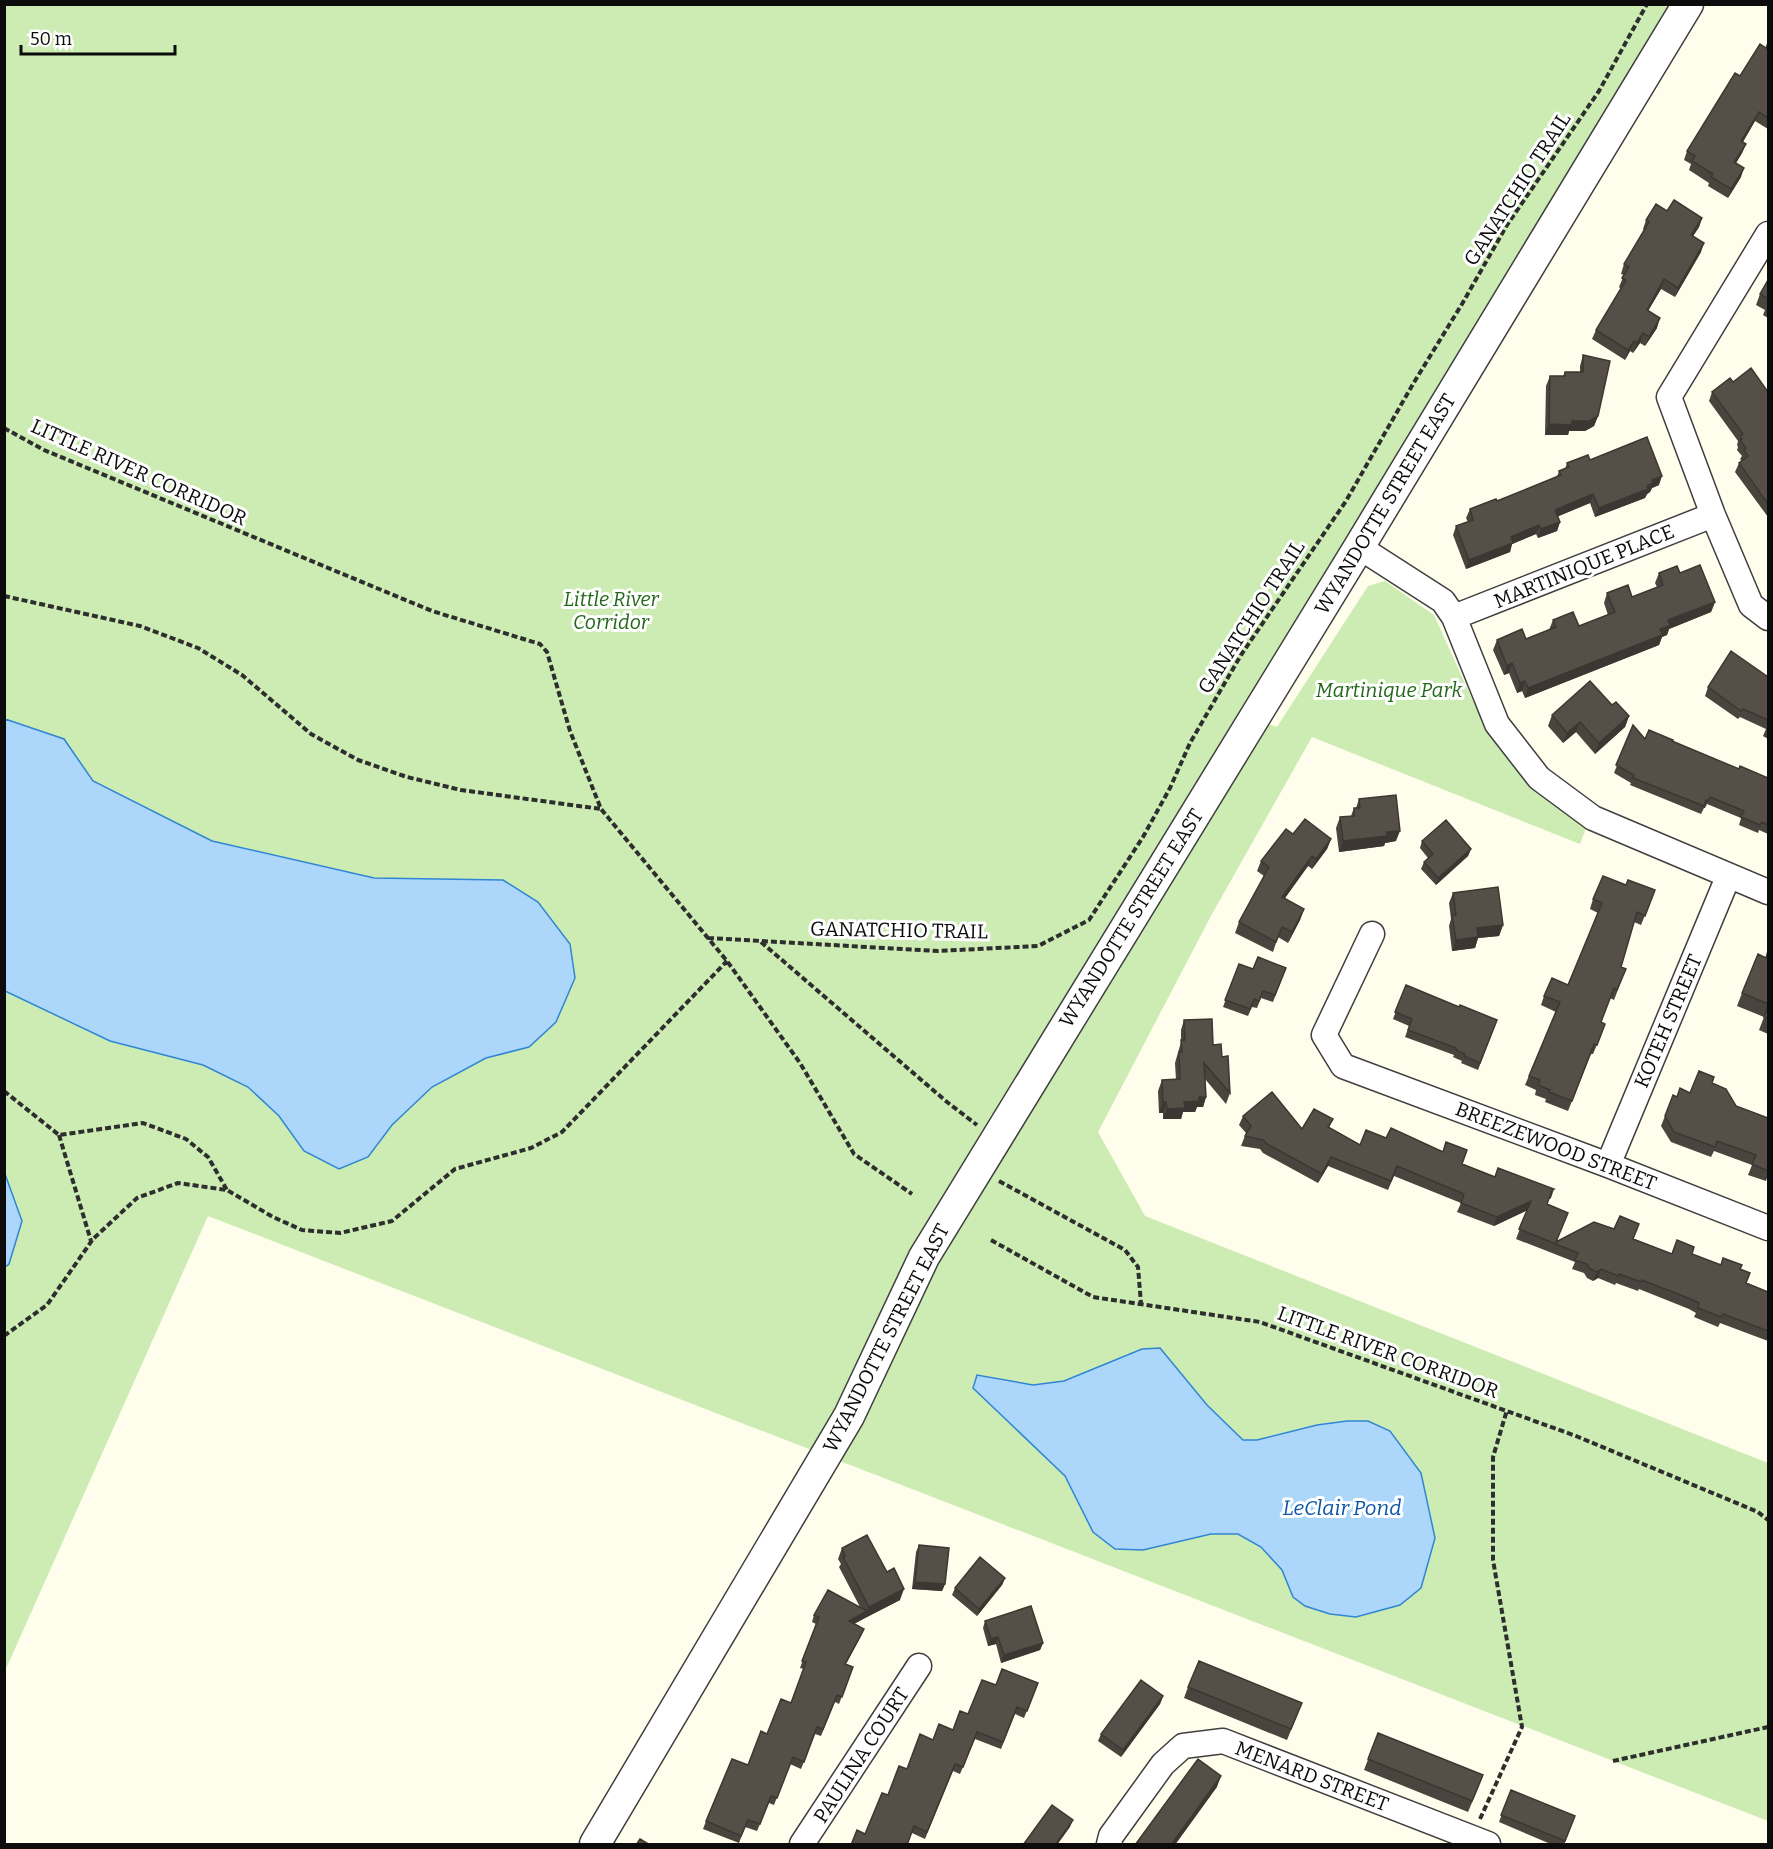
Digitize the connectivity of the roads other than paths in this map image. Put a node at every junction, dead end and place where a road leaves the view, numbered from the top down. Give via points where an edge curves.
1 (1688, 4) edge
2 (1768, 234) edge
3 (1713, 515) junction
4 (1359, 547) junction
5 (1454, 617) junction
6 (1768, 618) edge
7 (1728, 877) junction
8 (1768, 892) edge
9 (1372, 934) dead end
10 (1608, 1165) junction
11 (1768, 1228) edge
12 (919, 1666) dead end
13 (1480, 1841) edge
14 (595, 1845) edge
15 (802, 1845) edge
16 (1109, 1845) edge

1 - 4 street, WYANDOTTE STREET EAST
2 - 3 street via 1669,397
3 - 5 street, MARTINIQUE PLACE
3 - 6 street via 1751,604
4 - 5 street via 1443,601
4 - 14 street, WYANDOTTE STREET EAST via 924,1257 849,1416
5 - 7 street via 1497,724 1539,778 1593,818
7 - 8 street
7 - 10 street, KOTEH STREET
9 - 10 street, BREEZEWOOD STREET via 1324,1035 1343,1066
10 - 11 street, BREEZEWOOD STREET
12 - 15 street, PAULINA COURT
13 - 16 street, MENARD STREET via 1223,1741 1184,1746 1163,1764

